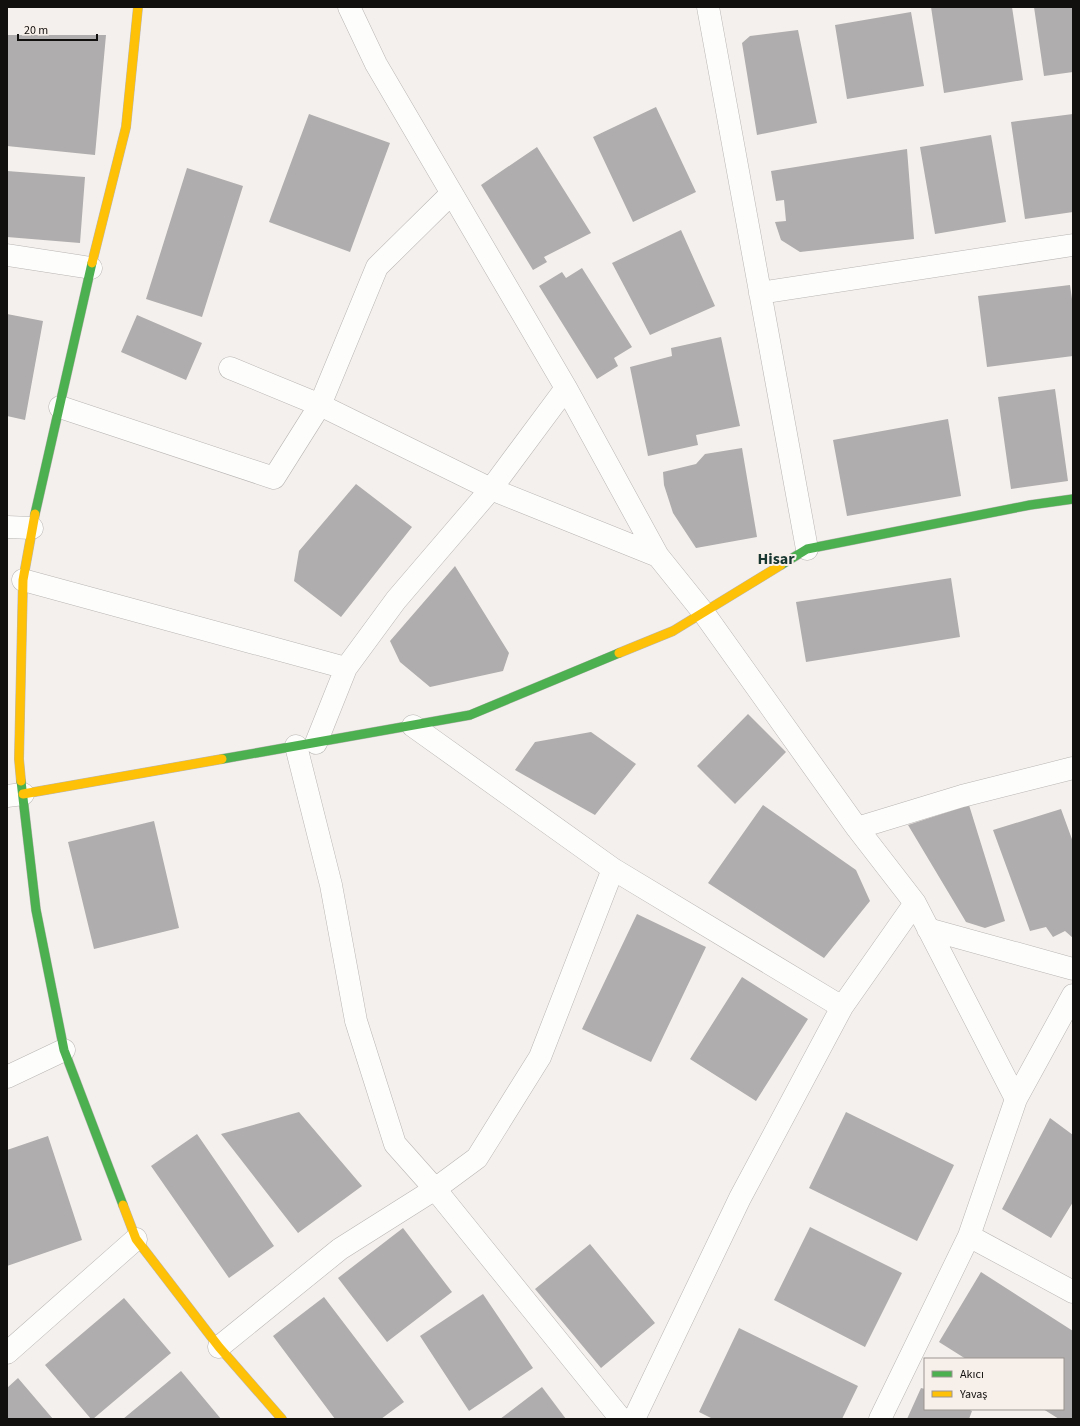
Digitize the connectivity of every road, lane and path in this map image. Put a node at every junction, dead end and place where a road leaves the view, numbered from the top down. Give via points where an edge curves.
1 (138, 7) edge
2 (349, 7) edge
3 (708, 7) edge
4 (451, 194) junction
5 (1073, 245) edge
6 (7, 255) edge
7 (91, 268) junction
8 (760, 293) junction
9 (230, 368) dead end
10 (566, 388) junction
11 (320, 405) junction
12 (60, 407) junction
13 (491, 489) junction
14 (1073, 499) edge
15 (7, 527) edge
16 (32, 528) junction
17 (807, 549) junction
18 (658, 556) junction
19 (23, 580) junction
20 (703, 612) junction
21 (346, 668) junction
22 (413, 726) junction
23 (306, 745) junction
24 (1073, 768) edge
25 (15, 795) edge
26 (857, 828) junction
27 (614, 868) junction
28 (915, 903) junction
29 (928, 929) junction
30 (1073, 969) edge
31 (1073, 995) edge
32 (842, 1007) junction
33 (64, 1050) junction
34 (7, 1077) edge
35 (1016, 1099) junction
36 (435, 1189) junction
37 (970, 1236) junction
38 (136, 1239) junction
39 (1073, 1292) edge
40 (219, 1347) junction
41 (7, 1353) edge
42 (281, 1419) edge
43 (621, 1419) edge
44 (634, 1419) edge
45 (880, 1419) edge

1 - 7 street via 126,127
2 - 4 street via 376,64
3 - 8 street
4 - 10 street
4 - 11 street via 377,267
5 - 8 street
6 - 7 street
7 - 12 street
8 - 17 street
9 - 11 street
10 - 13 street
10 - 18 street
11 - 12 street via 274,478
11 - 13 street
12 - 16 street
13 - 18 street
13 - 21 street via 396,600
14 - 17 street via 1030,505
15 - 16 street
16 - 19 street
17 - 20 street
18 - 20 street
19 - 21 street
19 - 25 street via 19,759
20 - 22 street via 673,631 470,715
20 - 26 street
21 - 23 street
22 - 23 street
22 - 27 street
23 - 25 street
23 - 36 street via 360,1036 395,1144
24 - 26 street via 962,796
25 - 33 street
26 - 28 street
27 - 32 street
27 - 36 street via 540,1056 477,1158
28 - 29 street
28 - 32 street
29 - 30 street
29 - 35 street
31 - 35 street
32 - 44 street via 740,1198
33 - 34 street
33 - 38 street
35 - 37 street
36 - 40 street via 340,1250
36 - 43 street
37 - 39 street
37 - 45 street
38 - 40 street
38 - 41 street
40 - 42 street

